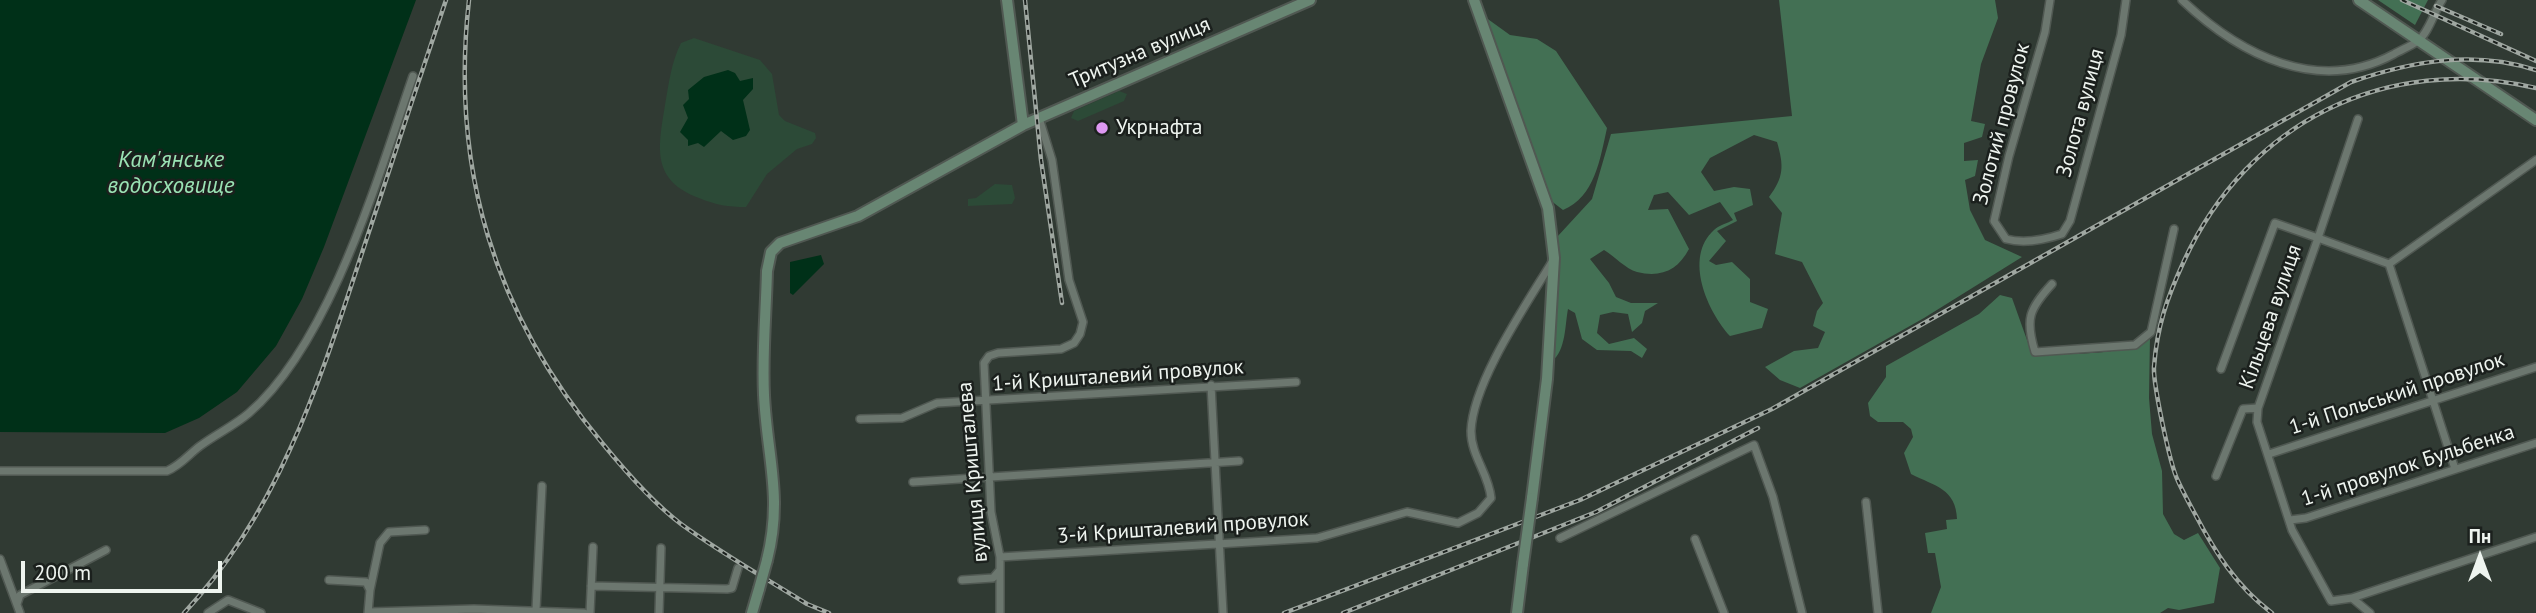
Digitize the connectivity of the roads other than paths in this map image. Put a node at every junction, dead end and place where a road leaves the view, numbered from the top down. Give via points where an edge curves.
1 (1007, 0) edge
2 (1310, 0) edge
3 (1474, 0) edge
4 (2050, 0) edge
5 (2126, 0) edge
6 (2182, 0) edge
7 (2359, 0) edge
8 (2442, 0) edge
9 (2419, 41) junction
10 (413, 76) dead end
11 (1039, 118) junction
12 (2358, 119) dead end
13 (2536, 120) edge
14 (1023, 125) junction
15 (2536, 160) edge
16 (2174, 229) dead end
17 (2062, 234) joint
18 (2318, 238) junction
19 (1554, 258) junction
20 (2389, 264) junction
21 (2052, 284) dead end
22 (2536, 368) edge
23 (2221, 369) dead end
24 (1296, 382) dead end
25 (1212, 385) junction
26 (2433, 401) junction
27 (985, 402) junction
28 (2258, 408) junction
29 (860, 419) dead end
30 (2536, 443) edge
31 (2269, 454) junction
32 (1239, 461) dead end
33 (1216, 463) junction
34 (2455, 469) junction
35 (0, 471) edge
36 (2216, 475) dead end
37 (990, 479) junction
38 (913, 482) dead end
39 (542, 486) dead end
40 (1866, 502) dead end
41 (2290, 520) junction
42 (425, 530) dead end
43 (2536, 537) edge
44 (1560, 538) dead end
45 (1695, 539) dead end
46 (1221, 542) junction
47 (593, 547) dead end
48 (661, 548) dead end
49 (106, 550) dead end
50 (1000, 557) junction
51 (0, 559) edge
52 (738, 568) dead end
53 (999, 571) junction
54 (329, 580) dead end
55 (962, 580) dead end
56 (591, 586) junction
57 (660, 589) junction
58 (370, 590) junction
59 (2370, 593) junction
60 (2352, 598) junction
61 (17, 604) junction
62 (536, 610) junction
63 (1224, 610) edge
64 (2368, 611) edge
65 (368, 612) edge
66 (586, 612) edge
67 (20, 613) edge
68 (208, 613) edge
69 (261, 613) edge
70 (659, 613) edge
71 (752, 613) edge
72 (1000, 613) edge
73 (1517, 613) edge
74 (1724, 613) edge
75 (1802, 613) edge
76 (1878, 613) edge

1 - 14 main road
2 - 11 main road, Тритузна вулиця
3 - 19 main road via 1548,208
4 - 17 street, Золотий провулок via 1994,221 2006,239 2016,241
5 - 17 street, Золота вулиця via 2121,35 2070,221
6 - 9 street via 2249,50 2296,68 2344,72 2369,67
7 - 9 main road
8 - 9 street
9 - 13 main road
10 - 35 street via 360,223 318,318 294,364 250,413 167,471
11 - 14 main road, Тритузна вулиця
11 - 27 street, вулиця Кришталева via 1052,160 1069,280 1083,322 1074,343 1061,349 989,356 983,370
12 - 18 street, Кільцева вулиця
14 - 71 main road, Тритузна вулиця, bridge via 858,216 780,243 771,252 764,392 776,491 775,528
15 - 20 street
16 - 21 street via 2151,332 2141,343 2035,352 2030,314
18 - 20 street, Кільцева вулиця
18 - 23 street, Кільцева вулиця via 2275,223
18 - 28 street, Кільцева вулиця
19 - 46 street, 3-й Кришталевий провулок via 1490,369 1475,411 1472,445 1491,493 1489,503 1458,523 1407,512 1317,538
19 - 73 main road, bridge via 1548,367
20 - 26 street
22 - 26 street, 1-й Польський провулок
24 - 25 street, 1-й Кришталевий провулок
25 - 27 street, 1-й Кришталевий провулок
25 - 33 street
26 - 31 street, 1-й Польський провулок
26 - 34 street
27 - 29 street, 1-й Кришталевий провулок via 937,403 902,418
27 - 37 street, вулиця Кришталева
28 - 31 street, Кільцева вулиця via 2260,437
28 - 36 street, Кільцева вулиця via 2243,409
30 - 34 street, 1-й провулок Бульбенка
31 - 41 street, Кільцева вулиця
32 - 33 street
33 - 37 street
33 - 46 street
34 - 41 street, 1-й провулок Бульбенка
37 - 38 street
37 - 50 street, вулиця Кришталева via 994,539
39 - 62 street
40 - 76 street
41 - 60 street, Кільцева вулиця via 2331,601
42 - 58 street via 389,532 380,543
43 - 59 street
44 - 75 street via 1754,445 1773,498
45 - 74 street
46 - 50 street, 3-й Кришталевий провулок
46 - 63 street
47 - 56 street
48 - 57 street
49 - 61 street via 20,595
50 - 53 street, вулиця Кришталева
51 - 61 street
52 - 57 street via 733,588
53 - 55 street via 993,578
53 - 72 street, вулиця Кришталева
54 - 58 street via 366,582
56 - 57 street
56 - 66 street
57 - 70 street
58 - 65 street
59 - 60 street
59 - 64 street
60 - 64 street, Кільцева вулиця
61 - 67 street
62 - 65 street
62 - 66 street
68 - 69 street via 219,604 234,601

